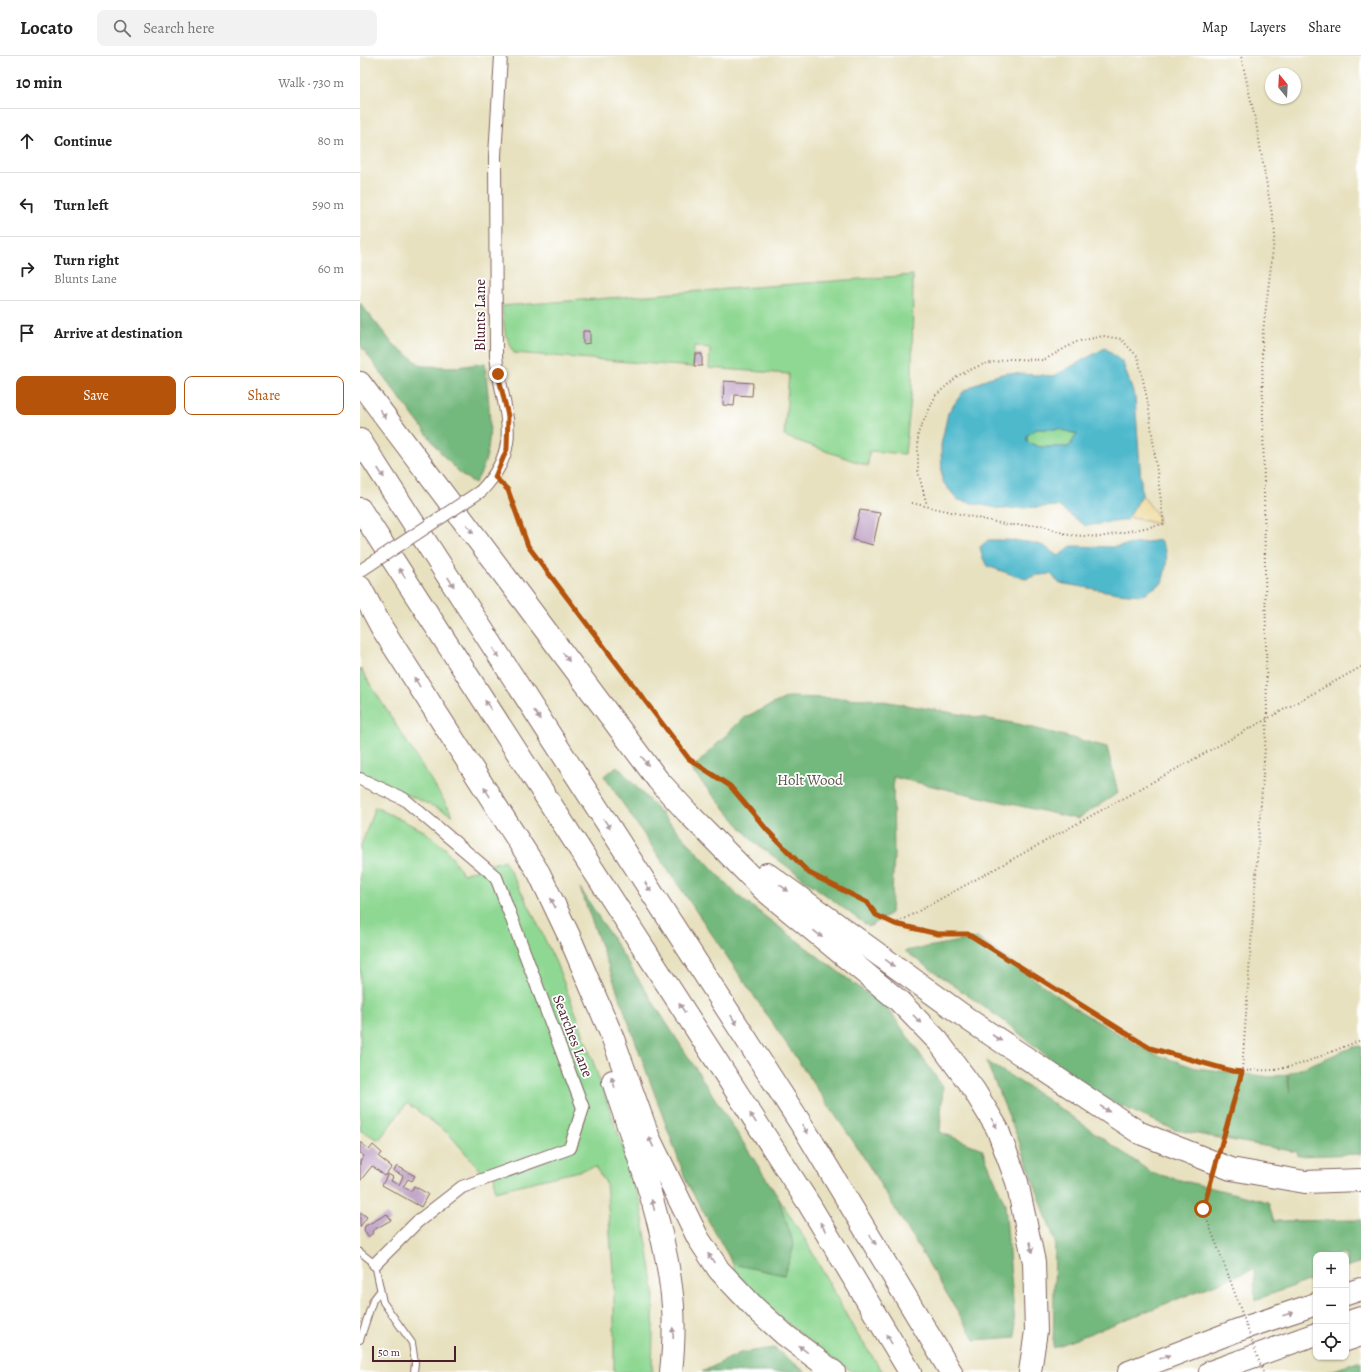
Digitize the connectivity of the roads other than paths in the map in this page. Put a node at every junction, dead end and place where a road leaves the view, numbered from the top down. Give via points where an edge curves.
1 (501, 56) edge
2 (360, 382) edge
3 (360, 440) edge
4 (360, 509) edge
5 (360, 570) edge
6 (360, 587) edge
7 (360, 779) edge
8 (687, 812) junction
9 (570, 938) junction
10 (1361, 1180) edge
11 (360, 1252) edge
12 (375, 1264) junction
13 (1361, 1289) edge
14 (380, 1291) junction
15 (1349, 1293) edge
16 (1313, 1305) edge
17 (1361, 1318) edge
18 (1349, 1322) edge
19 (1313, 1335) edge
20 (1361, 1335) edge
21 (1349, 1339) edge
22 (360, 1340) edge
23 (1313, 1349) edge
24 (1234, 1362) junction
25 (414, 1372) edge
26 (671, 1372) edge
27 (834, 1372) edge
28 (910, 1372) edge
29 (951, 1372) edge
30 (1030, 1372) edge
31 (1129, 1372) edge
32 (1210, 1372) edge

1 - 5 street, Blunts Lane, bridge via 495,156 496,356 508,416 507,449 495,477 481,491
2 -> 8 highway via 658,780
3 -> 29 highway via 810,1138
28 -> 4 highway via 809,1204
9 -> 6 highway via 539,873 382,628
7 - 12 street, Searches Lane via 404,799 496,877 584,1108 570,1148 462,1187 417,1222
8 -> 10 highway via 783,887 972,1022 1140,1133 1231,1169 1305,1182
8 -> 30 highway via 764,890 899,1001 938,1041 974,1090 997,1128 1017,1182 1034,1262 1036,1331
26 -> 9 highway via 674,1341 671,1287 659,1229
27 -> 9 highway via 785,1335 755,1308 719,1270 698,1238 649,1138 612,1036
11 - 12 lane
12 - 14 lane
13 - 15 highway
14 - 22 lane via 373,1300
14 - 25 lane via 383,1302 412,1343
31 -> 16 highway
17 - 18 highway
19 - 24 highway
20 - 21 highway
23 - 24 highway
24 - 32 highway

